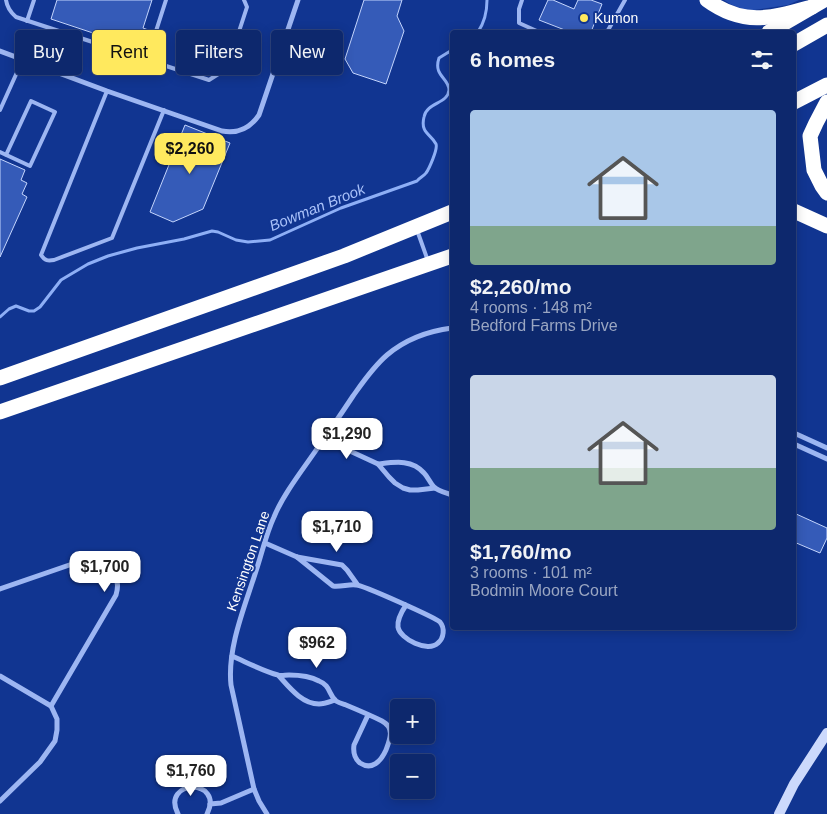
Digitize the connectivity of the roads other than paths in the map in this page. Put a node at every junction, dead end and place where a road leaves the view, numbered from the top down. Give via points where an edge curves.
1 (6, 0) edge
2 (34, 0) edge
3 (166, 0) edge
4 (244, 0) edge
5 (298, 0) edge
6 (522, 0) edge
7 (625, 0) edge
8 (707, 0) edge
9 (818, 3) edge
10 (27, 21) junction
11 (827, 25) edge
12 (156, 30) edge
13 (535, 30) edge
14 (608, 30) edge
15 (772, 30) edge
16 (92, 42) edge
17 (796, 43) edge
18 (0, 50) edge
19 (15, 57) edge
20 (166, 66) edge
21 (15, 75) edge
22 (63, 75) edge
23 (827, 85) edge
24 (107, 91) junction
25 (796, 101) edge
26 (827, 102) edge
27 (0, 110) edge
28 (164, 110) junction
29 (0, 152) edge
30 (6, 155) junction
31 (827, 192) edge
32 (450, 203) edge
33 (796, 212) edge
34 (450, 213) edge
35 (827, 226) edge
36 (416, 228) junction
37 (344, 256) junction
38 (450, 257) edge
39 (429, 263) junction
40 (450, 328) edge
41 (44, 362) junction
42 (0, 372) edge
43 (0, 378) edge
44 (0, 412) edge
45 (796, 434) edge
46 (324, 438) junction
47 (796, 445) edge
48 (827, 448) edge
49 (827, 459) edge
50 (378, 464) junction
51 (435, 488) junction
52 (450, 494) edge
53 (265, 543) junction
54 (297, 557) junction
55 (358, 584) junction
56 (0, 589) edge
57 (406, 605) junction
58 (232, 656) junction
59 (0, 676) edge
60 (279, 676) junction
61 (335, 700) junction
62 (51, 706) junction
63 (368, 715) junction
64 (827, 733) edge
65 (254, 789) junction
66 (0, 801) edge
67 (210, 804) junction
68 (178, 814) edge
69 (207, 814) edge
70 (267, 814) edge
71 (779, 814) edge

1 - 10 lane via 11,13
2 - 10 lane
3 - 12 lane
4 - 20 lane via 247,7 228,62 220,73 209,80
5 - 28 street via 254,122 244,130 230,132
6 - 13 lane via 519,23
7 - 14 lane
8 - 9 highway via 737,16 759,18 775,17
9 - 15 highway
10 - 16 lane
11 - 17 highway
18 - 19 street
21 - 27 lane
22 - 24 street
23 - 25 highway
24 - 28 street
24 - 28 lane via 41,255 48,261 112,238
26 - 31 highway via 810,136 814,170
29 - 30 lane
30 - 30 lane via 30,166 55,112 31,101
32 - 37 highway
33 - 35 highway
34 - 36 highway
36 - 37 highway
36 - 39 lane
37 - 41 highway
38 - 39 highway
39 - 44 highway
40 - 46 street, Kensington Lane via 412,339 388,354 363,382
41 - 42 highway
41 - 43 highway
45 - 48 street
46 - 50 street
46 - 53 street, Kensington Lane via 283,499
47 - 49 street
50 - 51 street via 403,488
50 - 51 street via 404,462 412,465 419,468
51 - 52 street
53 - 54 street
53 - 58 street, Kensington Lane via 241,616
54 - 55 street via 342,564
54 - 55 street via 333,586
55 - 57 street
56 - 62 street via 81,561 103,564 115,574 118,582 116,595
57 - 57 street via 439,621 443,630 438,643 423,647 402,635 398,622
58 - 60 street
58 - 65 street, Kensington Lane via 231,685
59 - 62 street
60 - 61 street via 301,676 322,682
60 - 61 street via 312,704
61 - 63 street
62 - 66 street via 57,719 55,741 40,762
63 - 63 street via 387,724 391,733 382,758 370,766 354,756 354,745
64 - 71 street
65 - 67 street via 222,803
65 - 70 street, Kensington Lane
67 - 68 street via 203,790 190,787 177,797 175,807
67 - 69 street

